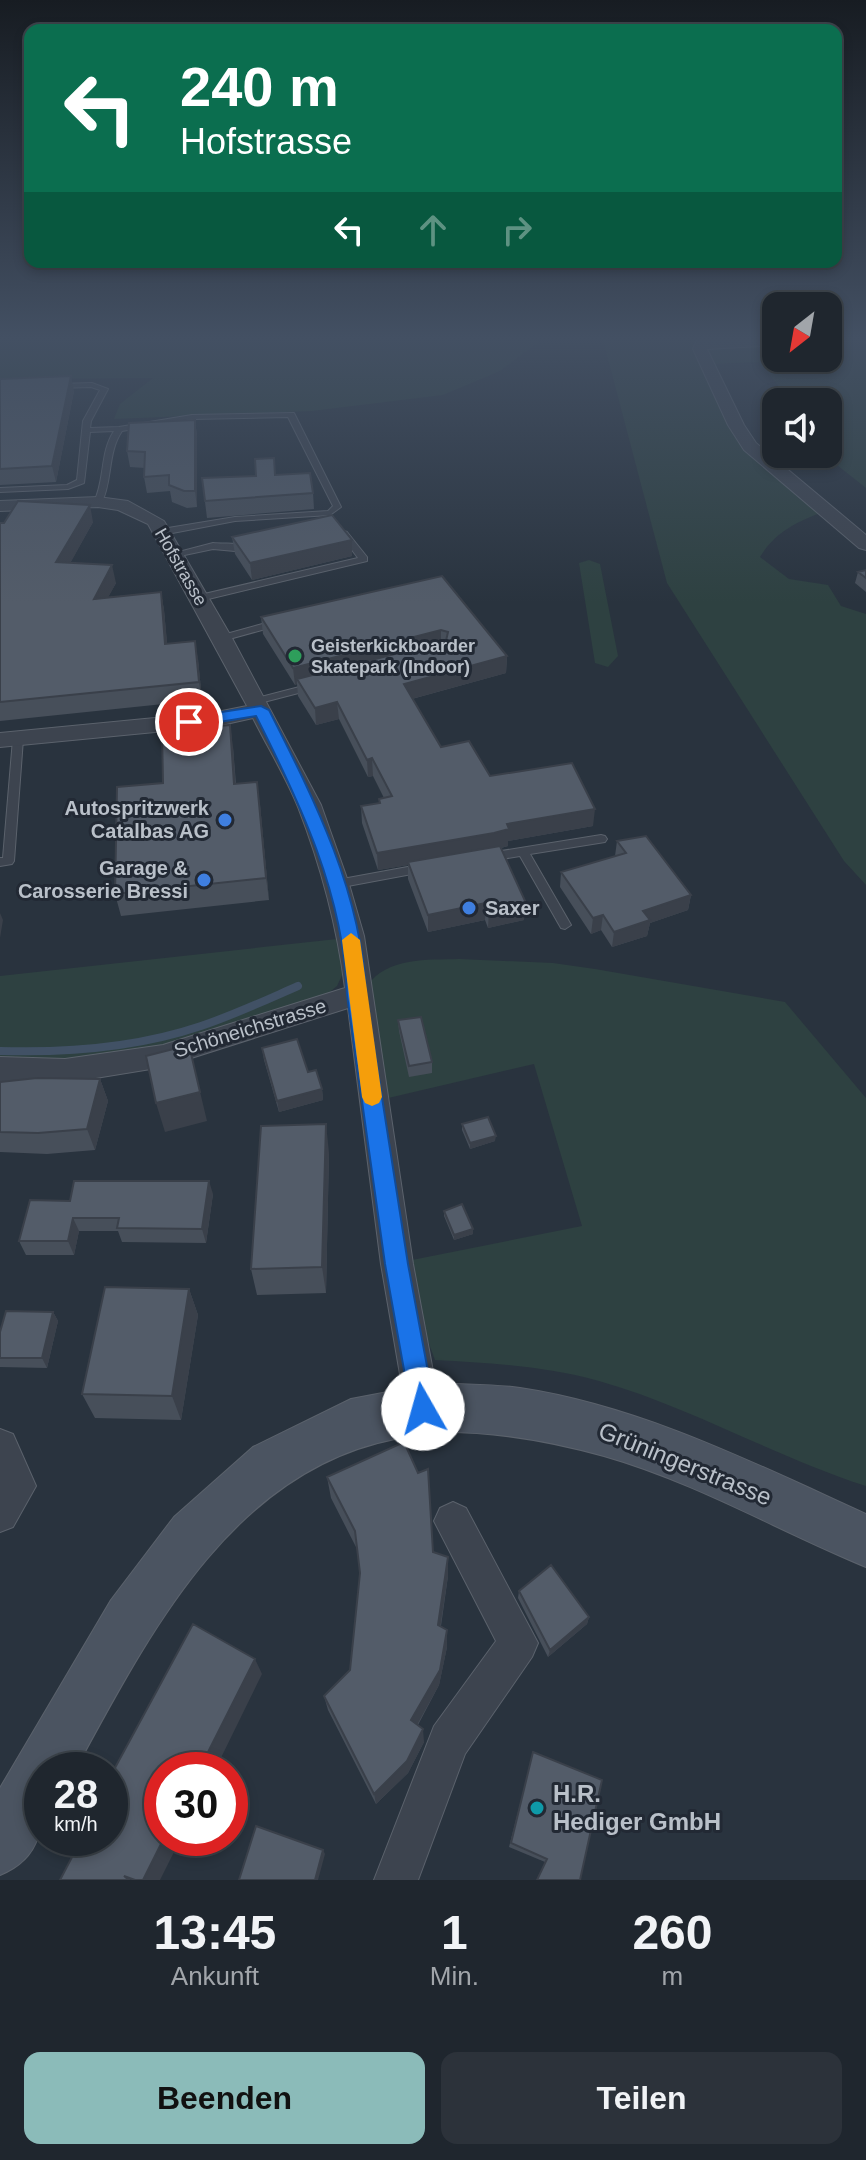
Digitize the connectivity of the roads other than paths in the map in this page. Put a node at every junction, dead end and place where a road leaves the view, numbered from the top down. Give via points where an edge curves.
1 (127, 428) edge
2 (297, 428) edge
3 (738, 428) edge
4 (119, 429) junction
5 (86, 430) joint
6 (108, 462) junction
7 (82, 464) junction
8 (0, 490) edge
9 (98, 502) junction
10 (0, 506) edge
11 (338, 525) edge
12 (162, 532) junction
13 (265, 542) edge
14 (866, 544) edge
15 (175, 554) junction
16 (200, 598) junction
17 (281, 622) edge
18 (222, 638) junction
19 (328, 682) edge
20 (259, 705) junction
21 (9, 740) edge
22 (601, 839) dead end
23 (523, 851) junction
24 (476, 859) edge
25 (0, 862) edge
26 (430, 867) edge
27 (337, 884) junction
28 (565, 925) dead end
29 (357, 995) junction
30 (0, 1069) edge
31 (423, 1409) junction
32 (0, 1447) edge
33 (0, 1514) edge
34 (453, 1521) dead end
35 (866, 1541) edge
36 (53, 1752) edge
37 (24, 1803) edge
38 (0, 1845) edge
39 (396, 1880) edge

1 - 4 lane
2 - 12 lane via 337,507 330,513 235,519
3 - 14 street via 750,446
4 - 5 lane
4 - 6 lane via 112,437
5 - 7 lane
6 - 7 lane
6 - 9 lane via 106,490
7 - 8 lane via 81,481 68,487
9 - 10 street, Hofstrasse
9 - 12 street, Hofstrasse via 142,513
11 - 16 lane via 364,559
12 - 15 street, Hofstrasse
13 - 15 lane
15 - 16 street, Hofstrasse
16 - 18 street, Hofstrasse
17 - 18 lane
18 - 20 street, Hofstrasse
19 - 20 lane
20 - 21 street via 217,719
20 - 27 street, Hofstrasse via 309,805
21 - 25 lane via 8,861
22 - 23 lane
23 - 24 lane
23 - 28 lane
26 - 27 lane
27 - 29 street, Hofstrasse via 351,936
29 - 30 street, Schöneichstrasse via 163,1056 65,1071
29 - 31 street, Hofstrasse
31 - 35 main road, Grüningerstrasse via 525,1413 621,1435
31 - 36 main road, Grüningerstrasse via 384,1413 304,1441 229,1495 152,1585
32 - 33 street via 18,1486
34 - 39 street via 518,1643 449,1741
37 - 38 main road, Grüningerstrasse

